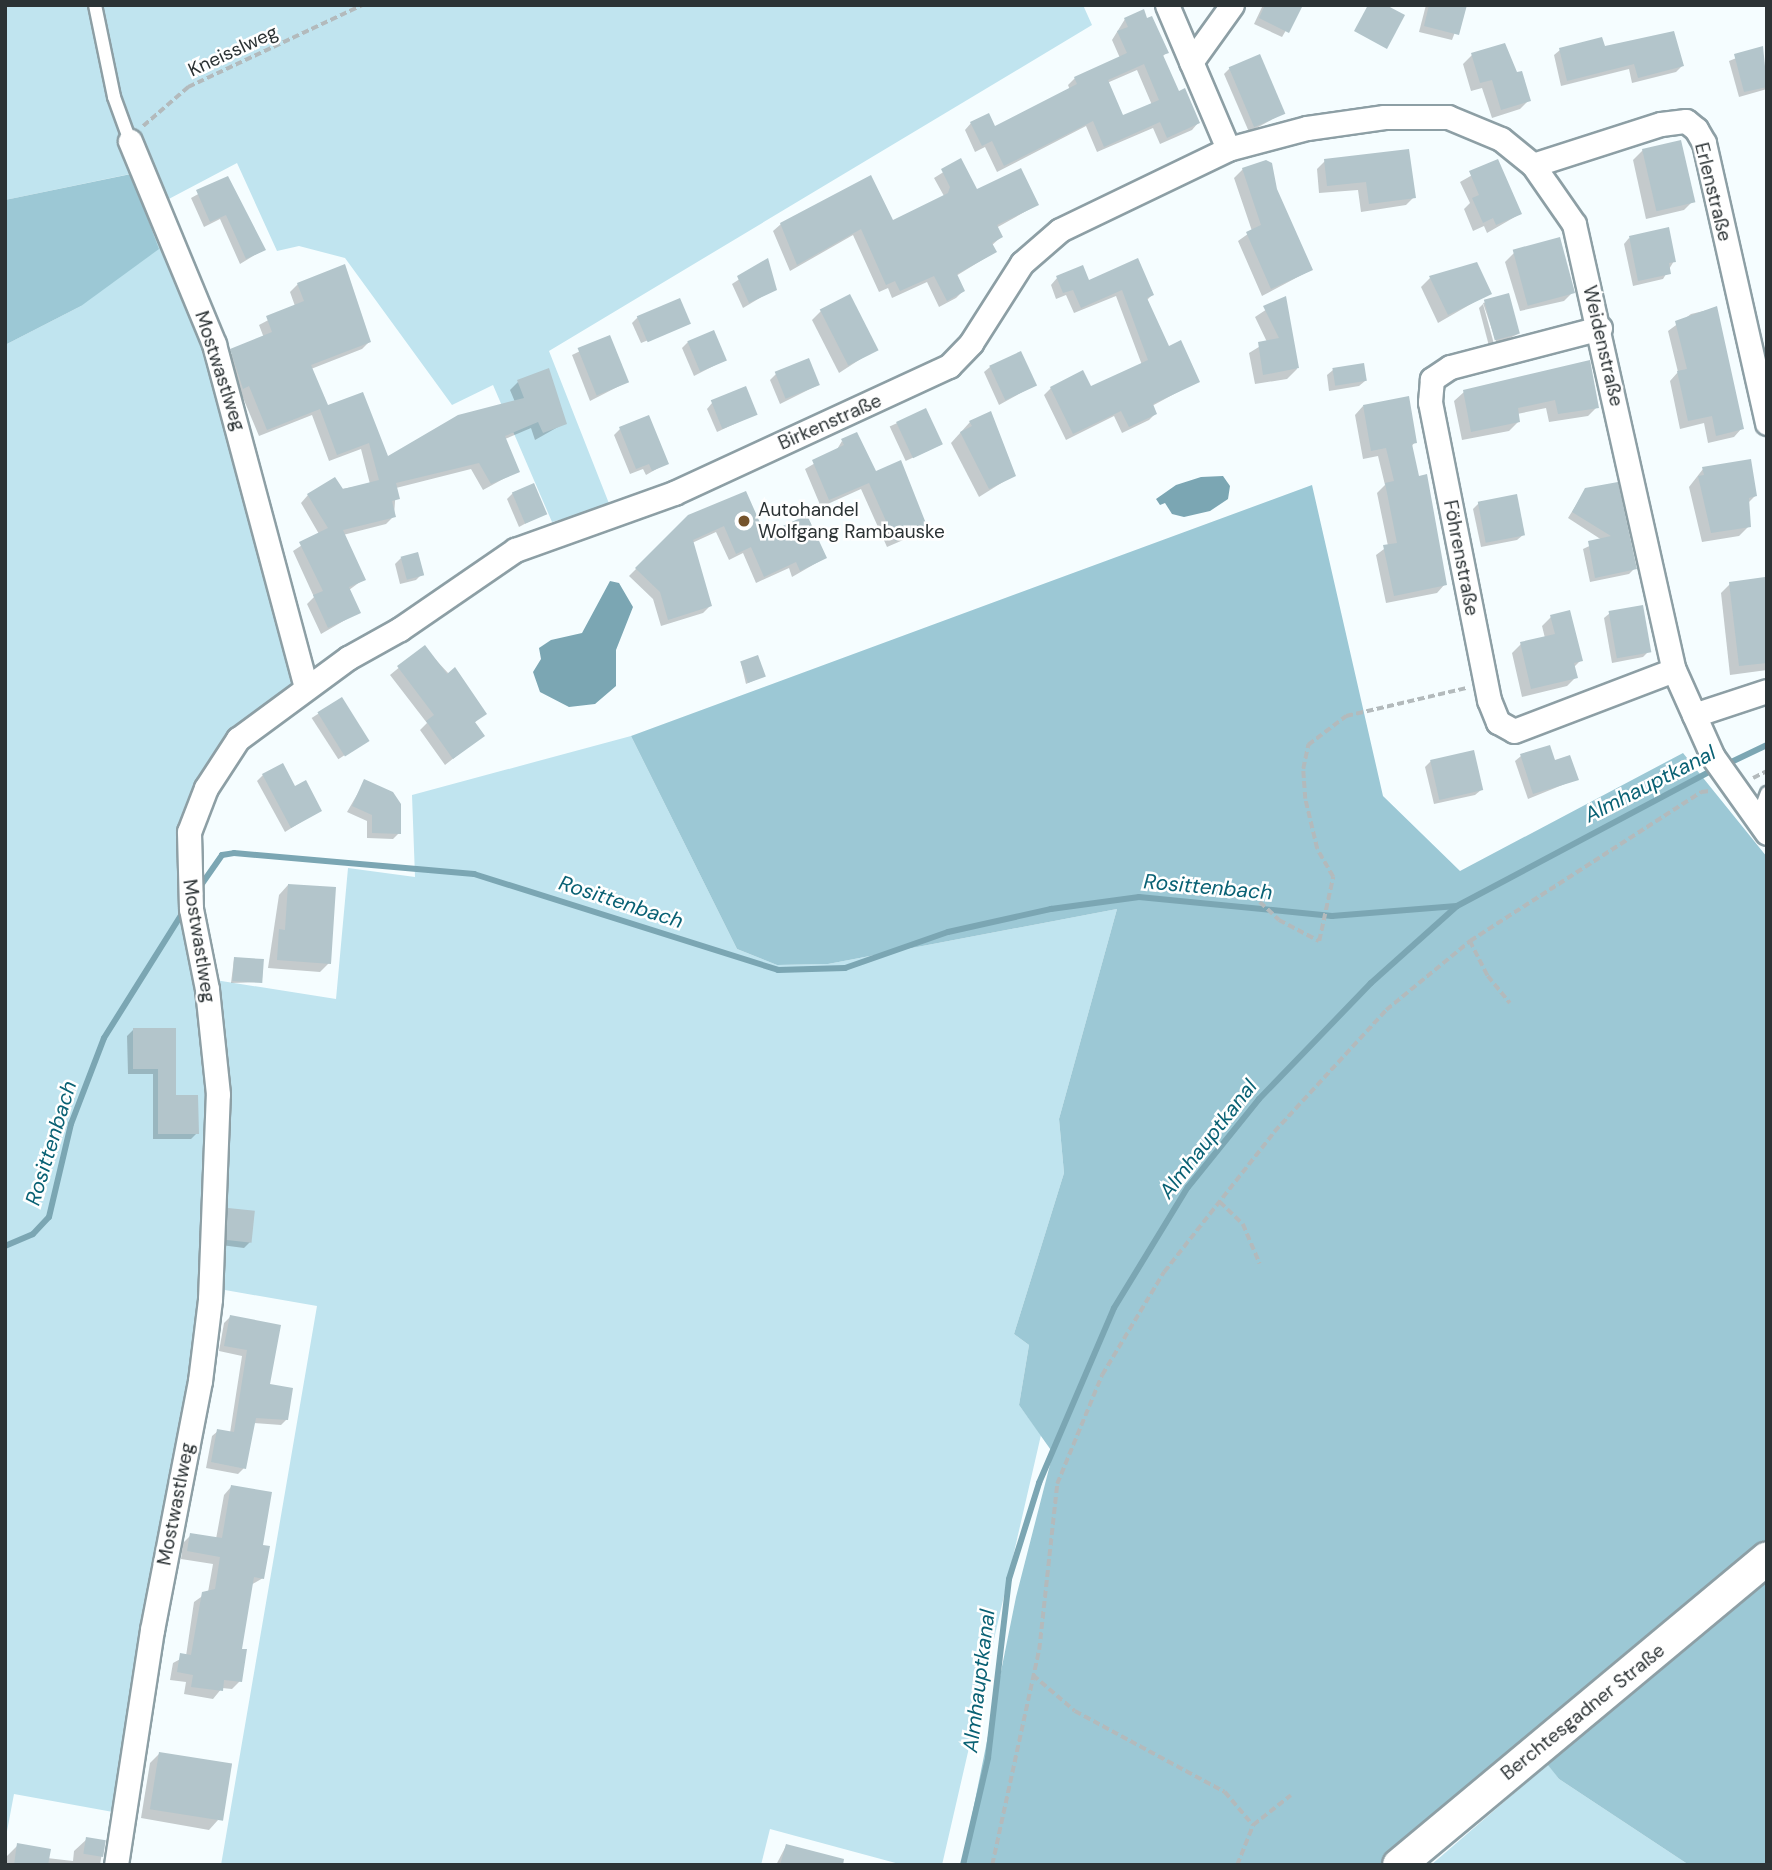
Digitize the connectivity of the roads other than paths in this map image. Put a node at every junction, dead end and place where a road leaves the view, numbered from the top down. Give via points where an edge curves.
1 (95, 5) edge
2 (1167, 5) edge
3 (1232, 5) edge
4 (1191, 62) junction
5 (130, 141) joint
6 (1228, 149) junction
7 (1533, 165) junction
8 (1600, 328) junction
9 (1767, 423) edge
10 (1674, 670) junction
11 (306, 687) junction
12 (1767, 691) edge
13 (1694, 715) junction
14 (1767, 793) edge
15 (1762, 826) edge
16 (1767, 1558) edge
17 (116, 1865) edge
18 (1399, 1865) edge

1 - 5 lane, Mostwastlweg via 114,97
2 - 4 street
3 - 4 street
4 - 6 street
5 - 11 street, Mostwastlweg via 214,344
6 - 7 street, Weidenstraße via 1332,124 1384,117 1448,117 1501,139
6 - 11 street, Birkenstraße via 1060,230 1021,263 971,343 949,366 674,493 515,550
7 - 8 street, Weidenstraße via 1574,223
7 - 9 street, Erlenstraße via 1661,124 1686,121 1696,130 1704,143
8 - 10 street, Weidenstraße
8 - 10 street, Föhrenstraße via 1450,367 1432,379 1430,402 1486,684 1497,722 1514,731
10 - 13 street, Weidenstraße
11 - 17 street, Mostwastlweg via 238,739 206,788 189,831 188,884 207,989 218,1094 210,1299 200,1381 152,1630
12 - 13 street
13 - 15 street, Weidenstraße via 1713,757
14 - 15 lane
16 - 18 main road, Berchtesgadner Straße

